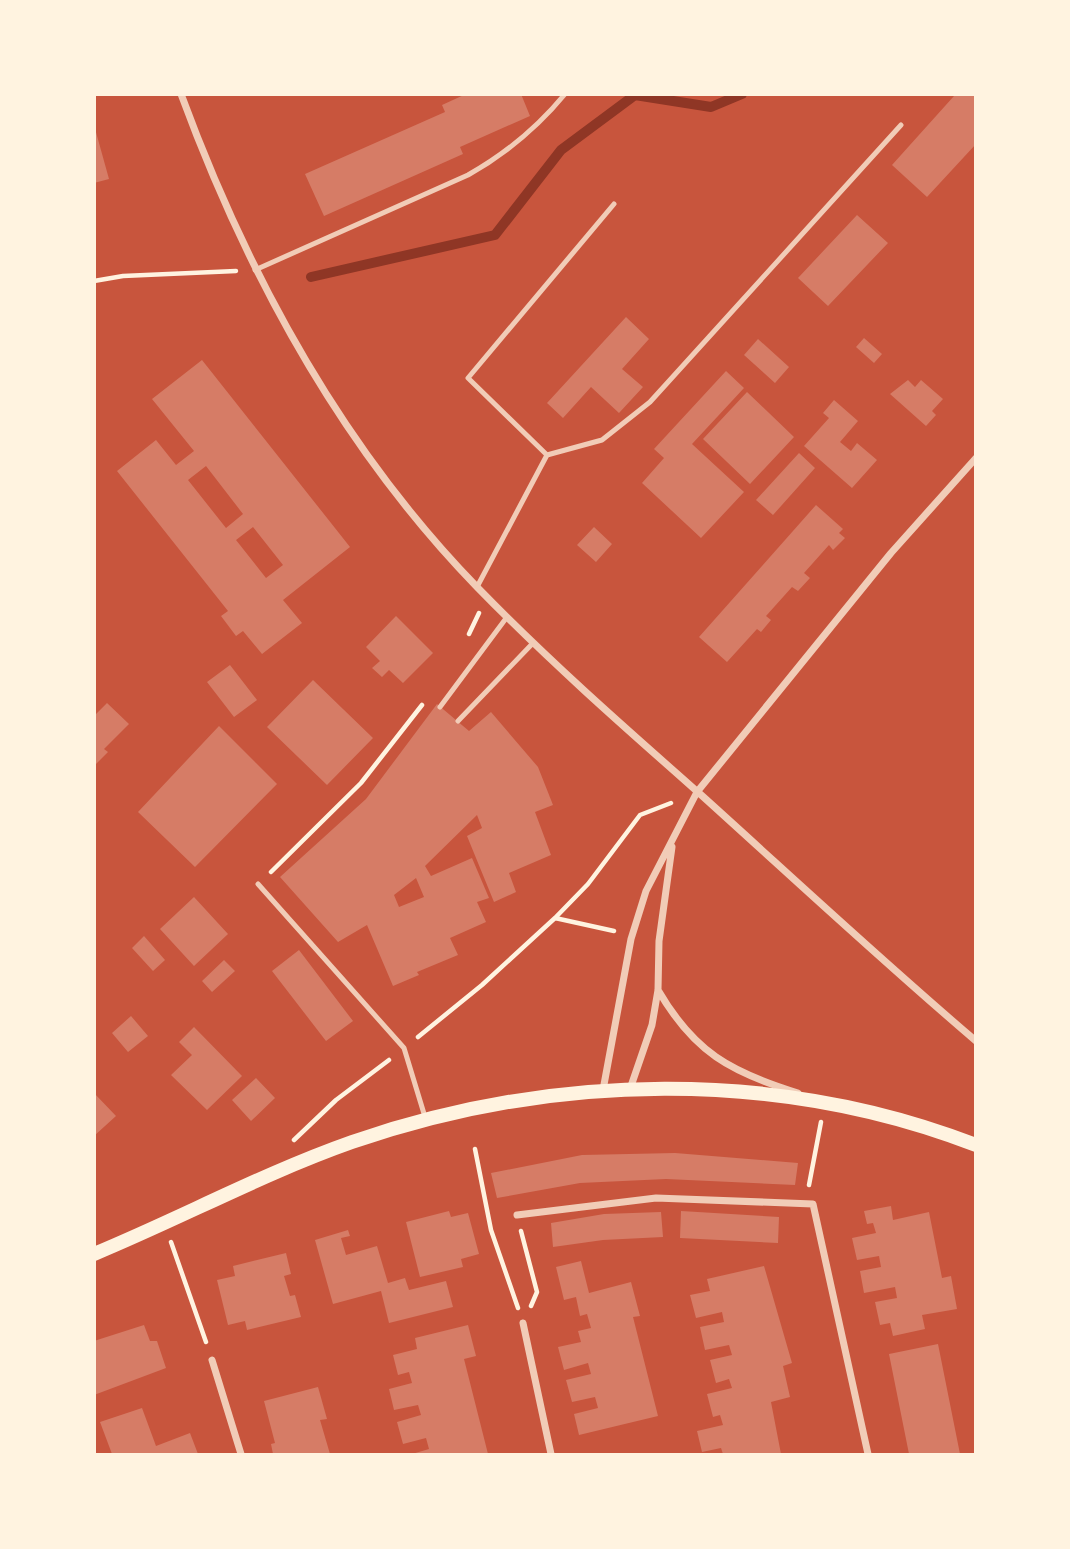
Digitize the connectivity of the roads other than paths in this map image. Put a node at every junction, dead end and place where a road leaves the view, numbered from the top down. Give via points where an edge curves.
1 (181, 94) edge
2 (552, 94) edge
3 (565, 94) edge
4 (559, 102) junction
5 (901, 125) dead end
6 (614, 204) dead end
7 (255, 270) junction
8 (547, 455) junction
9 (975, 458) edge
10 (477, 587) junction
11 (506, 617) junction
12 (533, 643) junction
13 (440, 707) dead end
14 (458, 721) dead end
15 (697, 792) junction
16 (673, 840) junction
17 (258, 884) road end
18 (658, 990) junction
19 (975, 1041) edge
20 (630, 1089) junction
21 (603, 1090) junction
22 (825, 1102) junction
23 (426, 1120) junction
24 (975, 1145) edge
25 (517, 1215) road end
26 (94, 1254) edge
27 (523, 1323) road end
28 (212, 1360) road end
29 (242, 1454) edge
30 (551, 1454) edge
31 (868, 1454) edge

1 - 7 street
2 - 4 lane
3 - 4 lane
4 - 7 lane via 519,142 468,175
5 - 8 lane via 650,401 602,440
6 - 8 lane via 468,377
7 - 10 street via 304,360 351,432
8 - 10 lane
9 - 15 street via 891,553
10 - 11 street
11 - 12 street
11 - 13 lane
12 - 14 lane
12 - 15 street
15 - 16 street
15 - 19 street
16 - 18 street via 659,941
16 - 21 street via 646,891 632,934
17 - 23 lane via 404,1048
18 - 20 street via 652,1025
18 - 22 street via 677,1022 713,1055 780,1087
20 - 21 main road
20 - 22 main road
21 - 23 main road via 505,1103
22 - 24 main road via 925,1127
23 - 26 main road via 318,1156
25 - 31 street via 656,1199 813,1204
27 - 30 street
28 - 29 street

